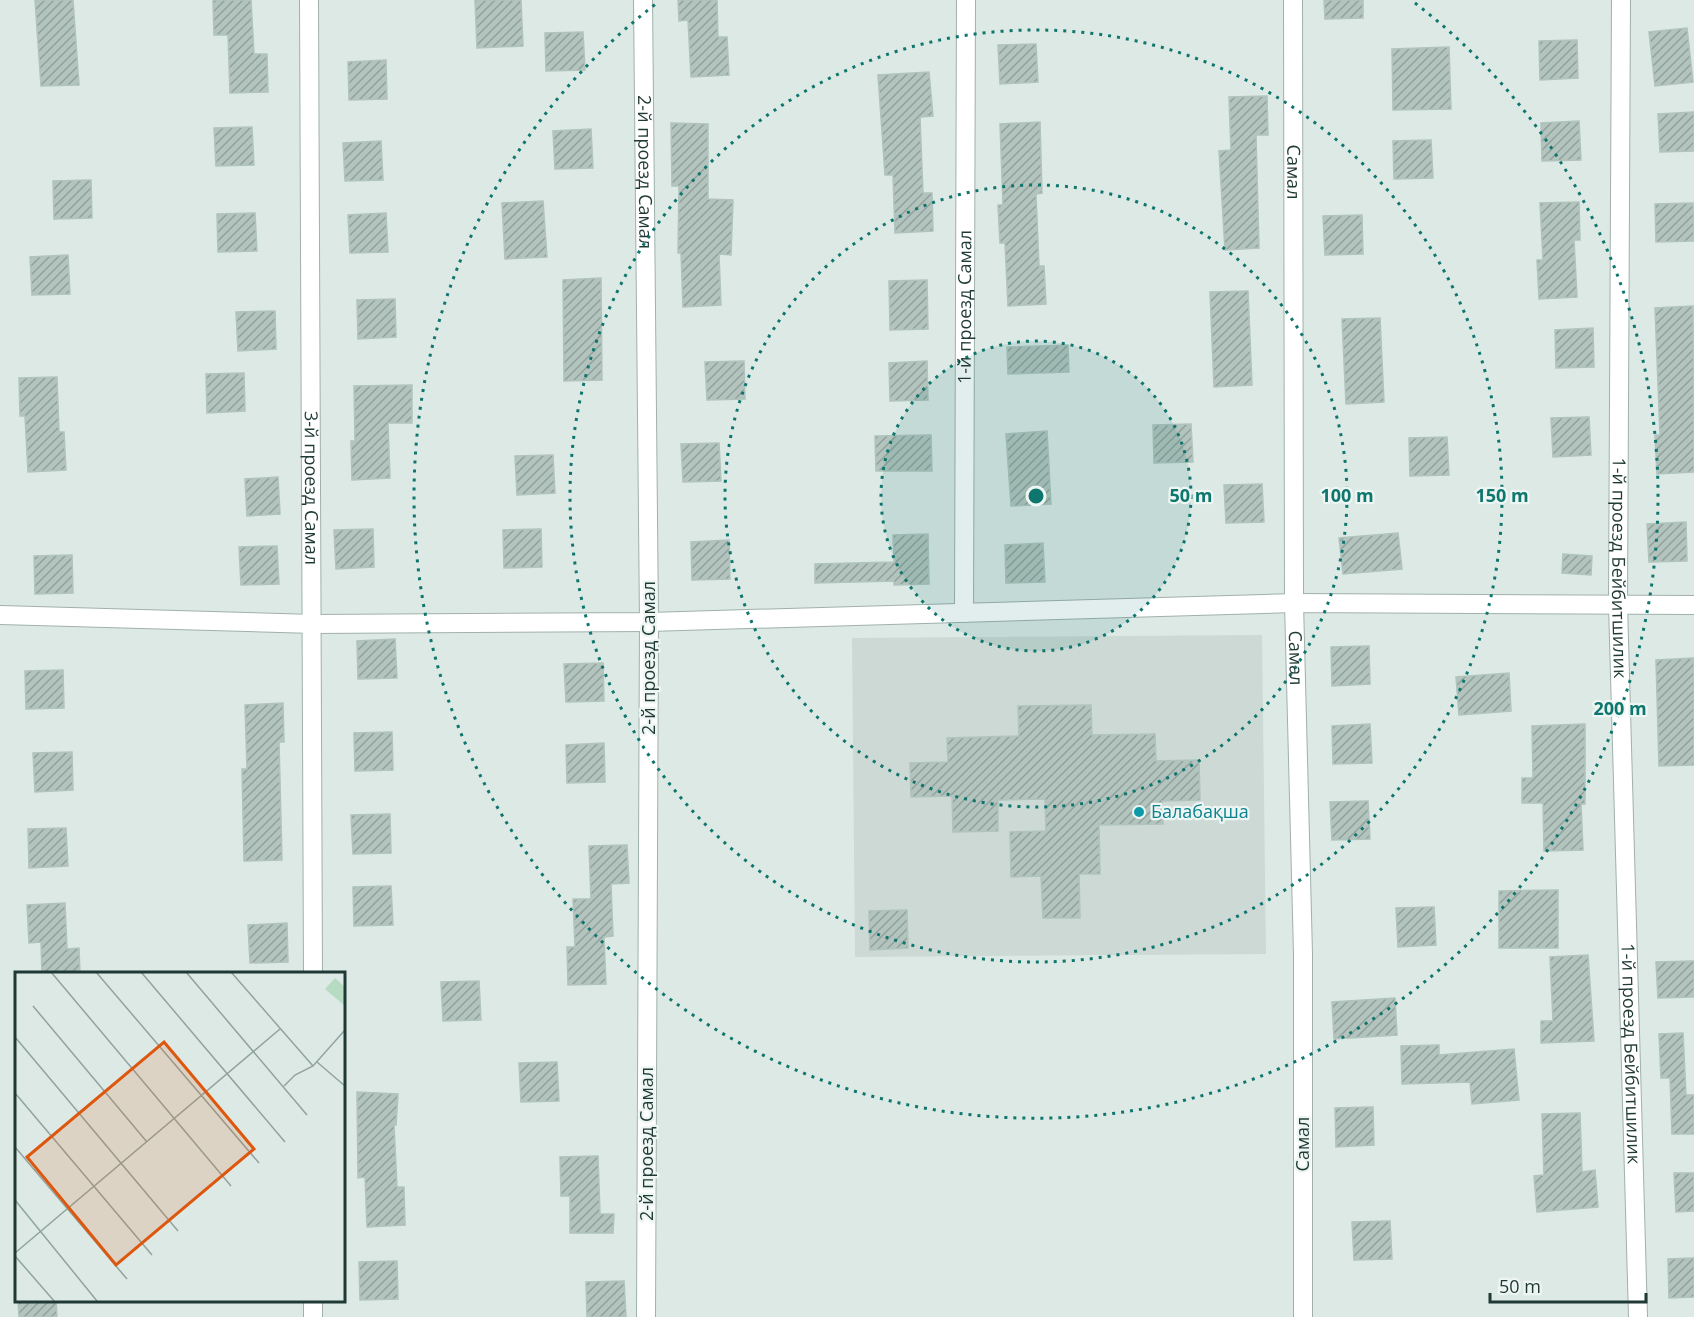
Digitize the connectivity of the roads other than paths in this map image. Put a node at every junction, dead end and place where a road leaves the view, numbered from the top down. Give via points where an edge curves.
1 (309, 0) edge
2 (643, 0) edge
3 (966, 0) edge
4 (1293, 0) edge
5 (1621, 0) edge
6 (1294, 603) junction
7 (1618, 604) junction
8 (1694, 605) edge
9 (964, 613) junction
10 (0, 615) edge
11 (649, 622) junction
12 (314, 624) junction
13 (314, 972) edge
14 (646, 1317) edge
15 (1303, 1317) edge
16 (1638, 1317) edge

1 - 12 street, 3-й проезд Самал
2 - 11 street, 2-й проезд Самал
3 - 9 street, 1-й проезд Самал
4 - 6 street, Самал
5 - 7 street, 1-й проезд Бейбитшилик
6 - 7 street
6 - 9 street
6 - 15 street, Самал via 1303,954
7 - 8 street
7 - 16 street, 1-й проезд Бейбитшилик
9 - 11 street
10 - 12 street
11 - 12 street
11 - 14 street, 2-й проезд Самал
12 - 13 street, 3-й проезд Самал

